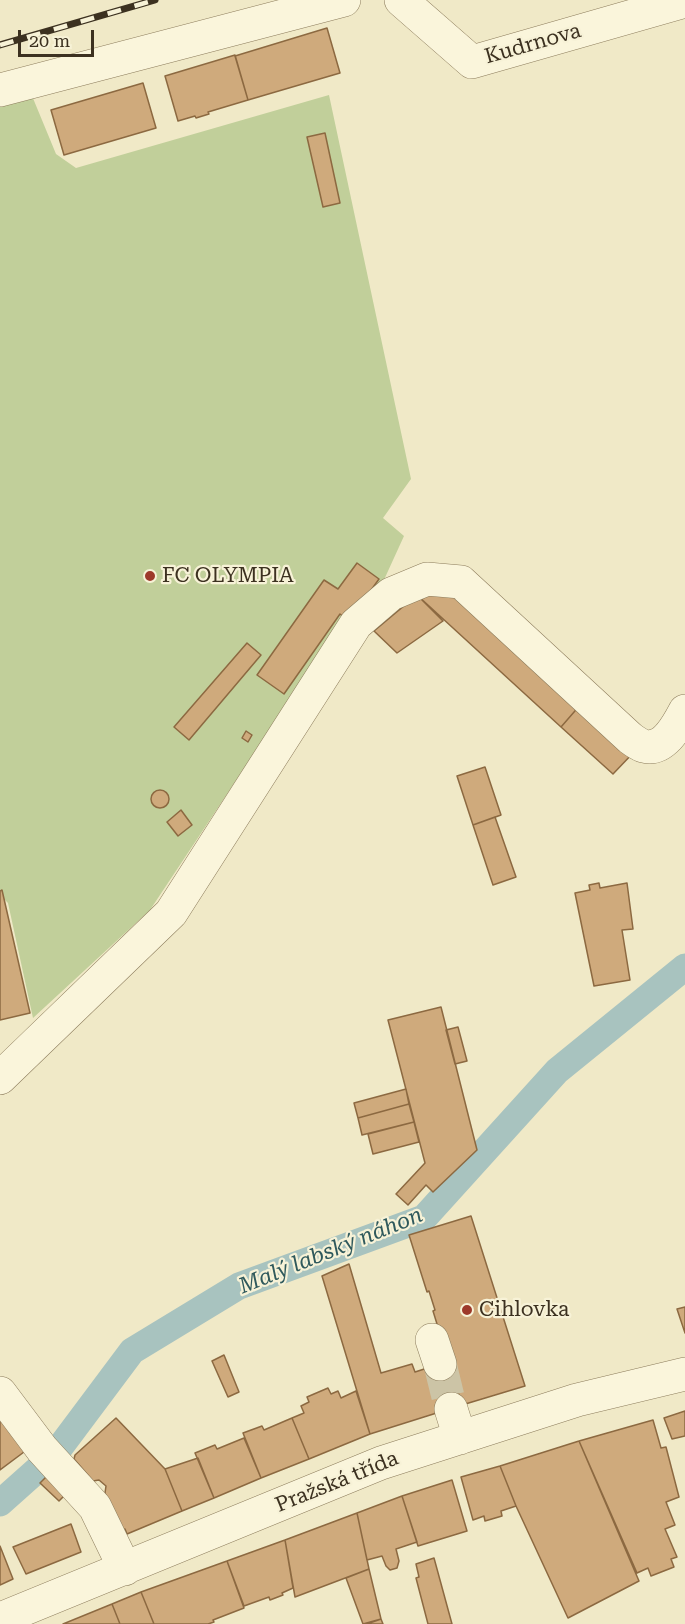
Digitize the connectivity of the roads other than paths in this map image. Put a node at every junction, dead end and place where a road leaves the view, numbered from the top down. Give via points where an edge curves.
1 (344, 0) edge
2 (401, 0) edge
3 (685, 1) edge
4 (0, 90) edge
5 (685, 711) edge
6 (0, 1078) edge
7 (685, 1374) edge
8 (0, 1393) edge
9 (125, 1569) junction
10 (0, 1619) edge

1 - 4 street
2 - 3 street, Kudrnova via 472,62
5 - 6 street via 675,730 661,744 645,747 630,738 461,582 427,579 391,594 356,624 171,913
7 - 9 street, Pražská třída via 577,1401 456,1423 381,1463
8 - 9 street via 50,1458 95,1507
9 - 10 street, Pražská třída

